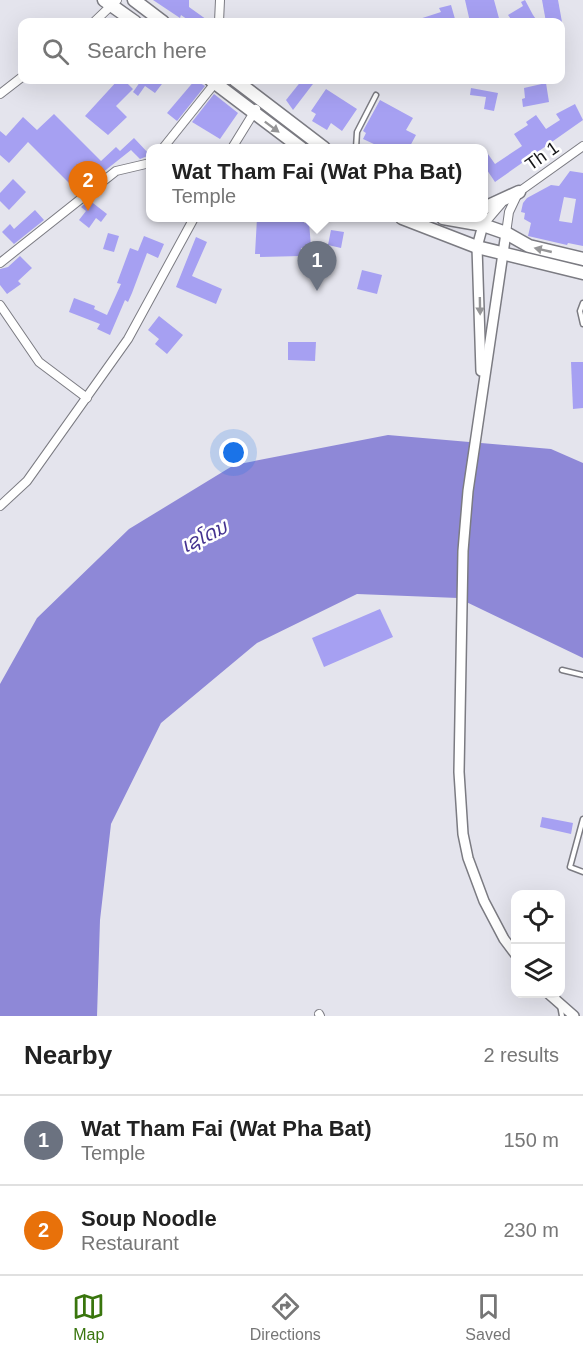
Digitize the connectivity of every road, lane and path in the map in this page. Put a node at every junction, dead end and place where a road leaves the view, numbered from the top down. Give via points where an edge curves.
1 (134, 0) edge
2 (220, 0) edge
3 (111, 2) edge
4 (97, 18) edge
5 (130, 18) edge
6 (158, 18) edge
7 (219, 18) edge
8 (18, 80) edge
9 (211, 84) edge
10 (217, 84) edge
11 (240, 84) edge
12 (0, 94) edge
13 (376, 95) dead end
14 (262, 101) junction
15 (253, 113) junction
16 (166, 144) edge
17 (234, 144) edge
18 (296, 144) edge
19 (319, 144) edge
20 (356, 144) edge
21 (583, 146) edge
22 (146, 164) edge
23 (519, 192) junction
24 (488, 206) edge
25 (488, 218) edge
26 (192, 222) edge
27 (412, 222) edge
28 (466, 222) edge
29 (485, 222) edge
30 (483, 225) junction
31 (506, 233) junction
32 (477, 247) junction
33 (503, 255) junction
34 (583, 259) edge
35 (0, 263) edge
36 (583, 273) edge
37 (583, 303) edge
38 (0, 305) edge
39 (583, 324) edge
40 (87, 398) junction
41 (482, 401) junction
42 (2, 502) edge
43 (562, 670) dead end
44 (583, 675) edge
45 (583, 819) edge
46 (583, 872) edge
47 (511, 948) edge
48 (554, 998) edge
49 (560, 1005) junction
50 (562, 1016) edge
51 (574, 1016) edge

1 - 6 highway
2 - 7 street
3 - 4 street
3 - 5 highway
8 - 12 street
9 - 16 street
10 - 15 highway
11 - 14 highway
13 - 20 lane via 357,132
14 - 15 street
14 - 19 highway
15 - 17 street
15 -> 18 highway
21 - 23 street, Th 1
22 - 35 street via 116,171
23 - 24 highway
23 - 25 street, Th 1
23 - 31 street, Th 1 via 509,212
26 - 40 street via 153,296
27 - 32 highway
28 - 30 highway
29 - 30 street, Th 1
30 - 31 highway
30 - 32 street
31 - 33 street
34 -> 31 highway via 528,246
32 - 33 highway
32 -> 41 street
33 - 36 highway
33 - 41 street
37 - 39 lane
38 - 40 street via 39,362
40 - 42 street via 27,481
41 - 47 street via 463,551 461,808 468,858 484,901
43 - 44 lane
45 - 46 lane via 570,862 570,867
48 - 49 street
49 - 50 lane
49 - 51 street

